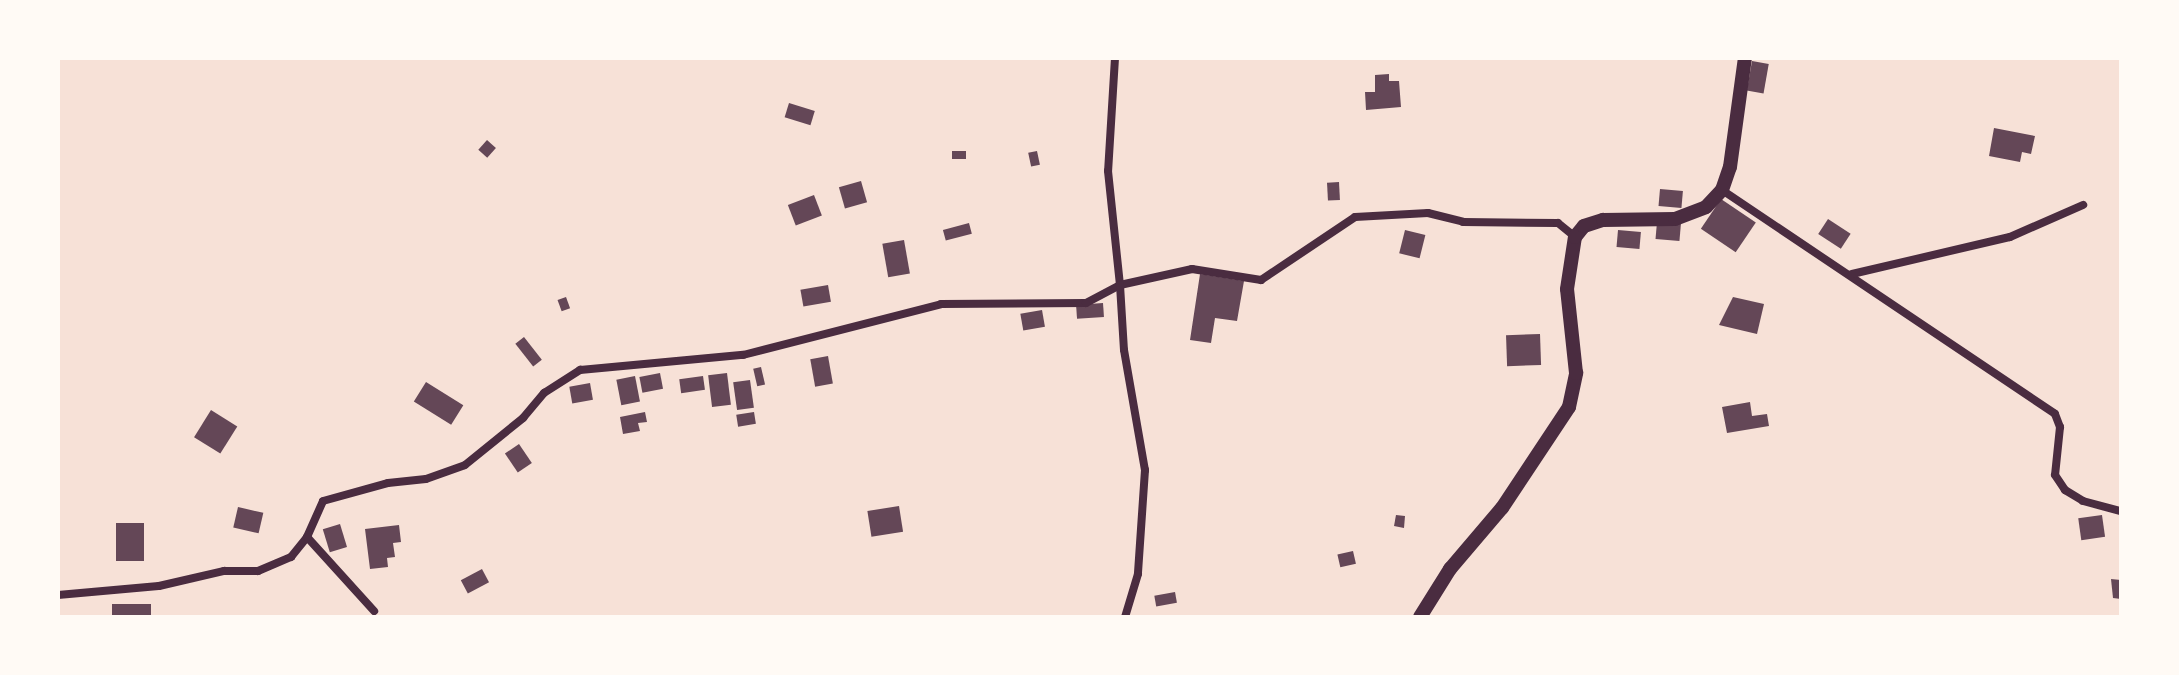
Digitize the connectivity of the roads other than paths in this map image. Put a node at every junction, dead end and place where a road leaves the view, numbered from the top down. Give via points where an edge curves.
1 (1115, 58) edge
2 (1745, 58) edge
3 (1722, 190) junction
4 (2083, 205) dead end
5 (1575, 237) junction
6 (1852, 274) junction
7 (1120, 285) junction
8 (2121, 511) edge
9 (307, 537) junction
10 (58, 595) edge
11 (374, 611) dead end
12 (1125, 617) edge
13 (1420, 617) edge

1 - 7 street via 1108,171
2 - 3 main road
3 - 5 main road via 1693,216 1622,217 1584,226
3 - 6 street
4 - 6 street via 2010,237
5 - 7 street via 1558,223 1463,222 1428,213 1355,217 1261,280 1192,269
5 - 13 main road via 1567,289 1576,373 1569,407
6 - 8 street via 2055,414 2060,427 2055,475 2065,490
7 - 9 street via 1086,303 941,304 743,355 580,370 544,393 523,418 465,465 323,501
7 - 12 street via 1124,350 1145,470 1138,574
9 - 10 street via 291,557 258,571 224,571 159,586
9 - 11 street

